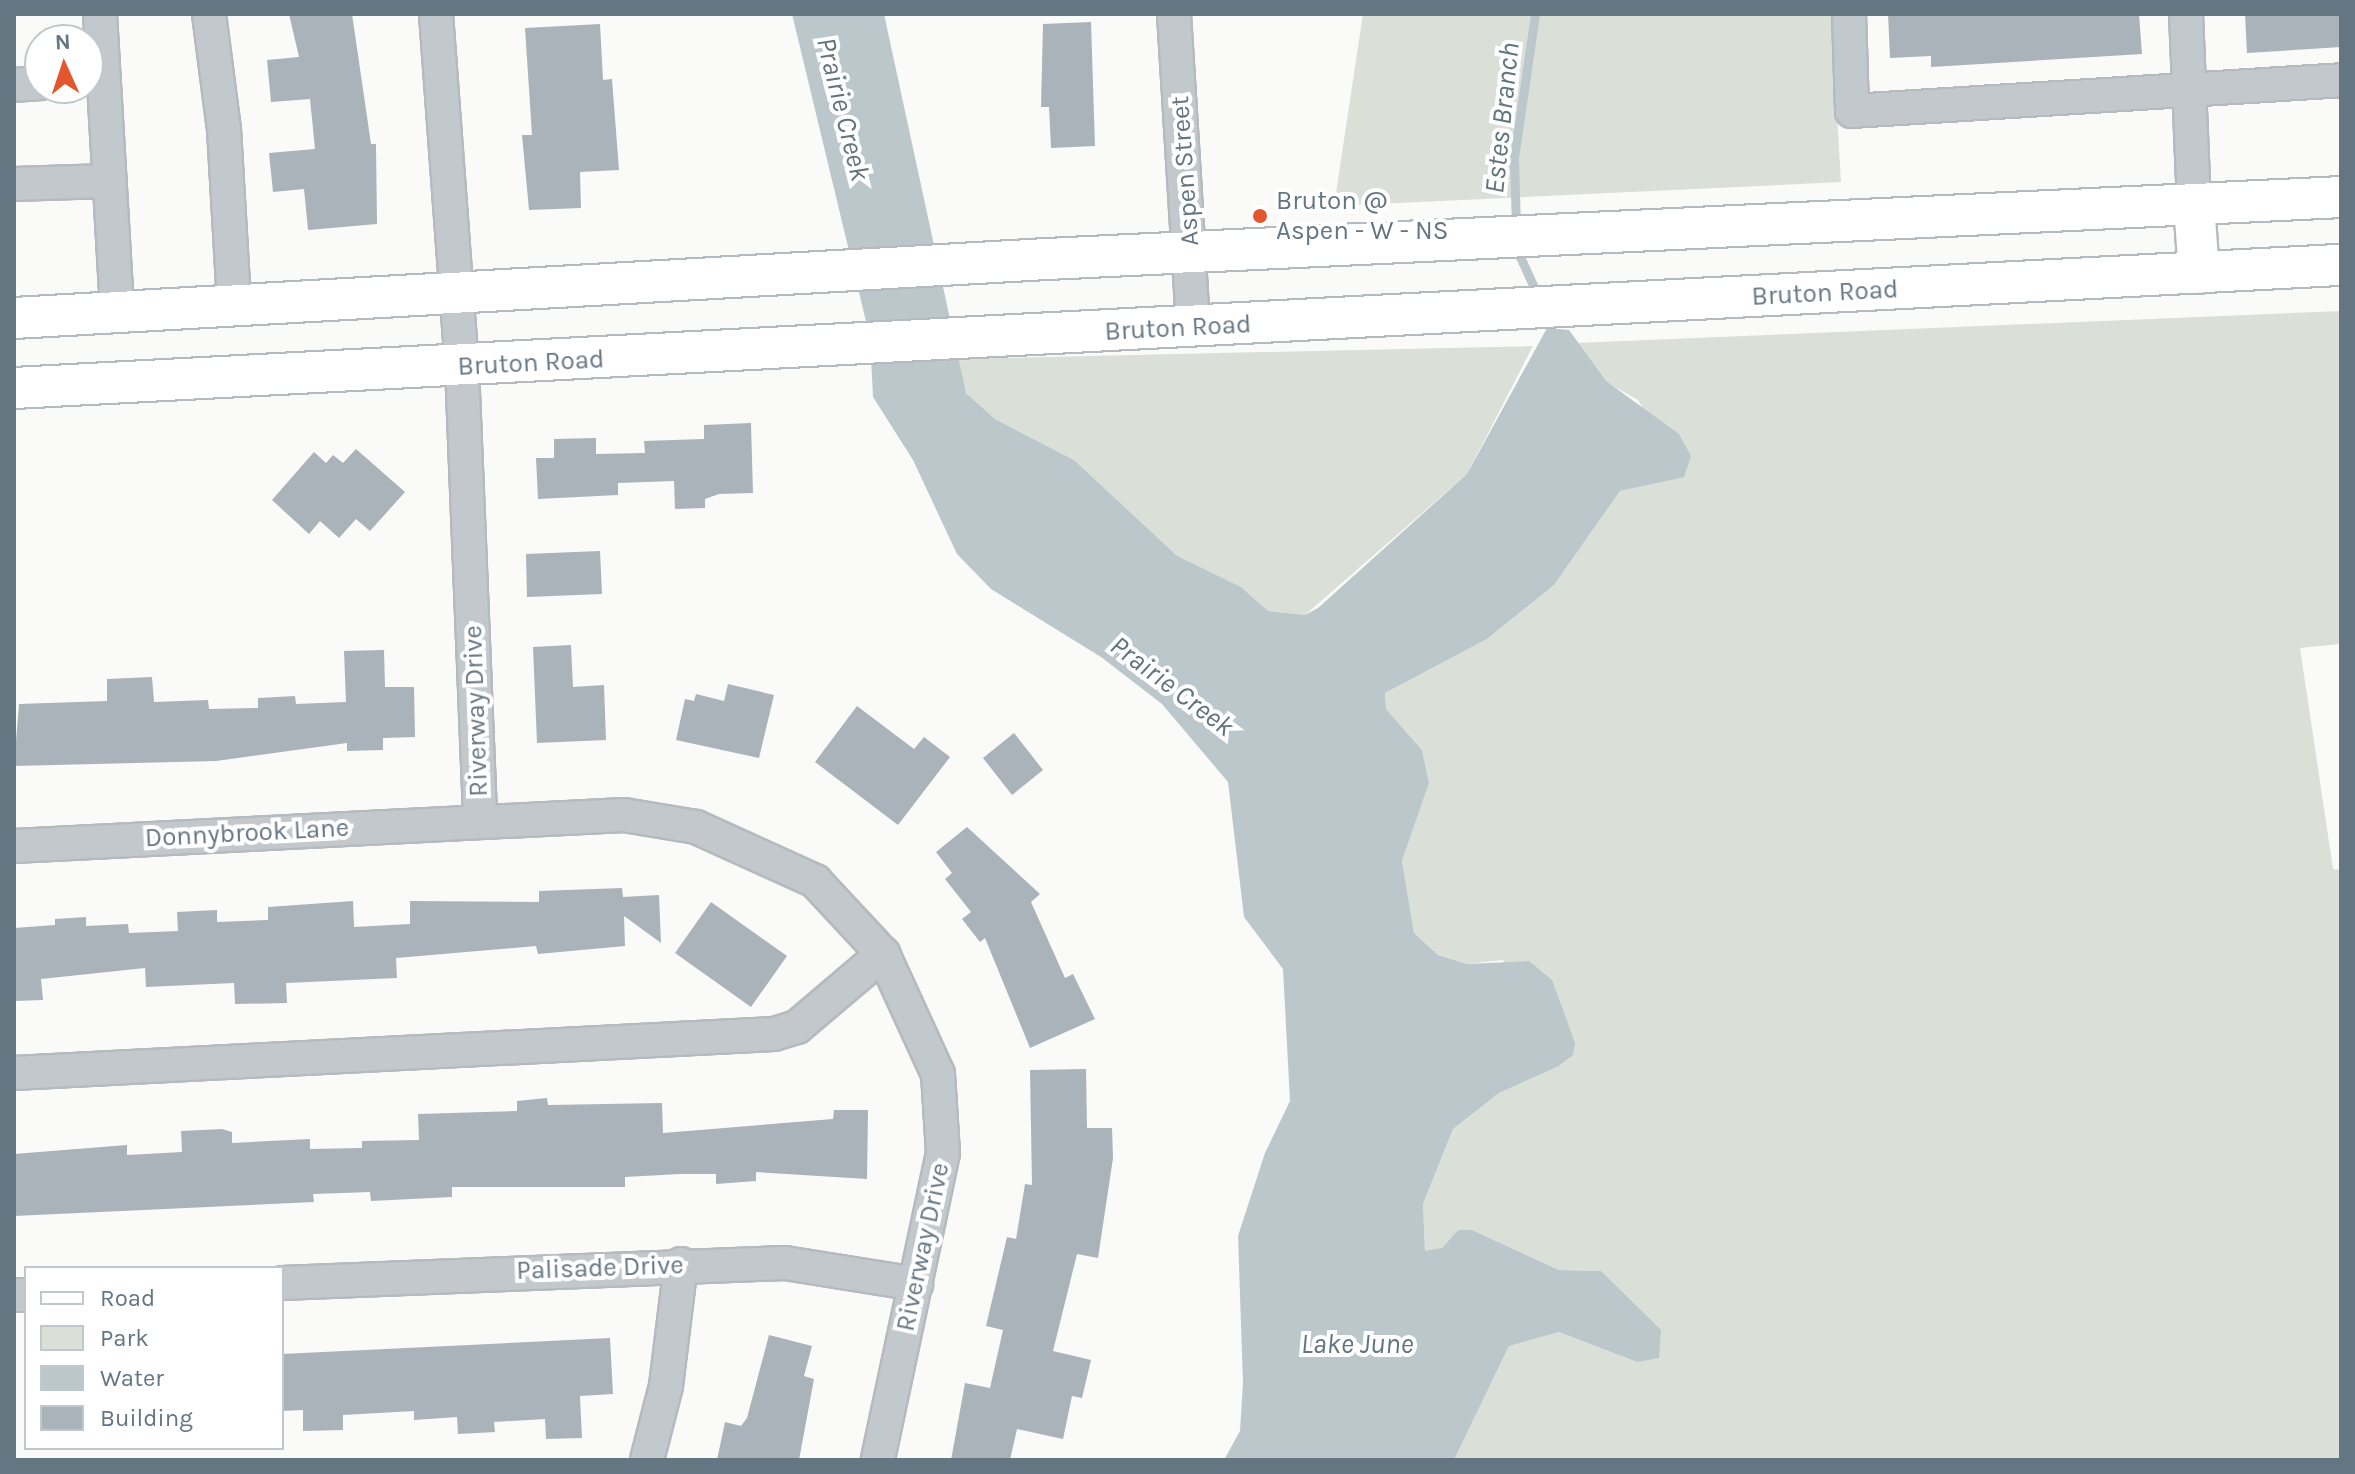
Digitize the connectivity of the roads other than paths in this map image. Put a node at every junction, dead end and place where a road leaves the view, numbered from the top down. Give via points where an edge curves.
1 (209, 14) edge
2 (436, 14) edge
3 (1174, 14) edge
4 (1849, 14) edge
5 (2186, 14) edge
6 (2341, 80) edge
7 (2189, 92) junction
8 (98, 104) edge
9 (107, 181) junction
10 (14, 184) edge
11 (2341, 197) edge
12 (2194, 204) junction
13 (1191, 253) junction
14 (2341, 265) edge
15 (2199, 273) junction
16 (456, 293) junction
17 (234, 304) junction
18 (117, 312) junction
19 (14, 318) edge
20 (1193, 327) junction
21 (462, 367) junction
22 (14, 388) edge
23 (480, 819) junction
24 (14, 846) edge
25 (883, 954) junction
26 (14, 1073) edge
27 (681, 1264) junction
28 (284, 1283) edge
29 (916, 1284) junction
30 (647, 1460) edge
31 (878, 1460) edge

1 - 17 street via 224,129
2 - 16 street, Riverway Drive
3 - 13 street, Aspen Street
4 - 7 street via 1852,111
5 - 7 street
6 - 7 street
7 - 12 street
8 - 9 street
9 - 10 street
9 - 18 street
11 - 12 main road
12 - 13 main road
12 - 15 main road
13 - 16 main road
13 - 20 street, Aspen Street
14 - 15 main road, Bruton Road
15 - 20 main road, Bruton Road
16 - 17 main road
16 - 21 street, Riverway Drive
17 - 18 main road
18 - 19 main road
20 - 21 main road, Bruton Road
21 - 22 main road, Bruton Road
21 - 23 street, Riverway Drive
23 - 24 street, Donnybrook Lane
23 - 25 street, Riverway Drive via 624,815 696,827 815,881
25 - 26 street via 797,1027 774,1034
25 - 29 street, Riverway Drive via 938,1074 943,1153
27 - 28 street, Palisade Drive
27 - 29 street, Palisade Drive via 785,1263
27 - 30 street via 666,1386
29 - 31 street, Riverway Drive

